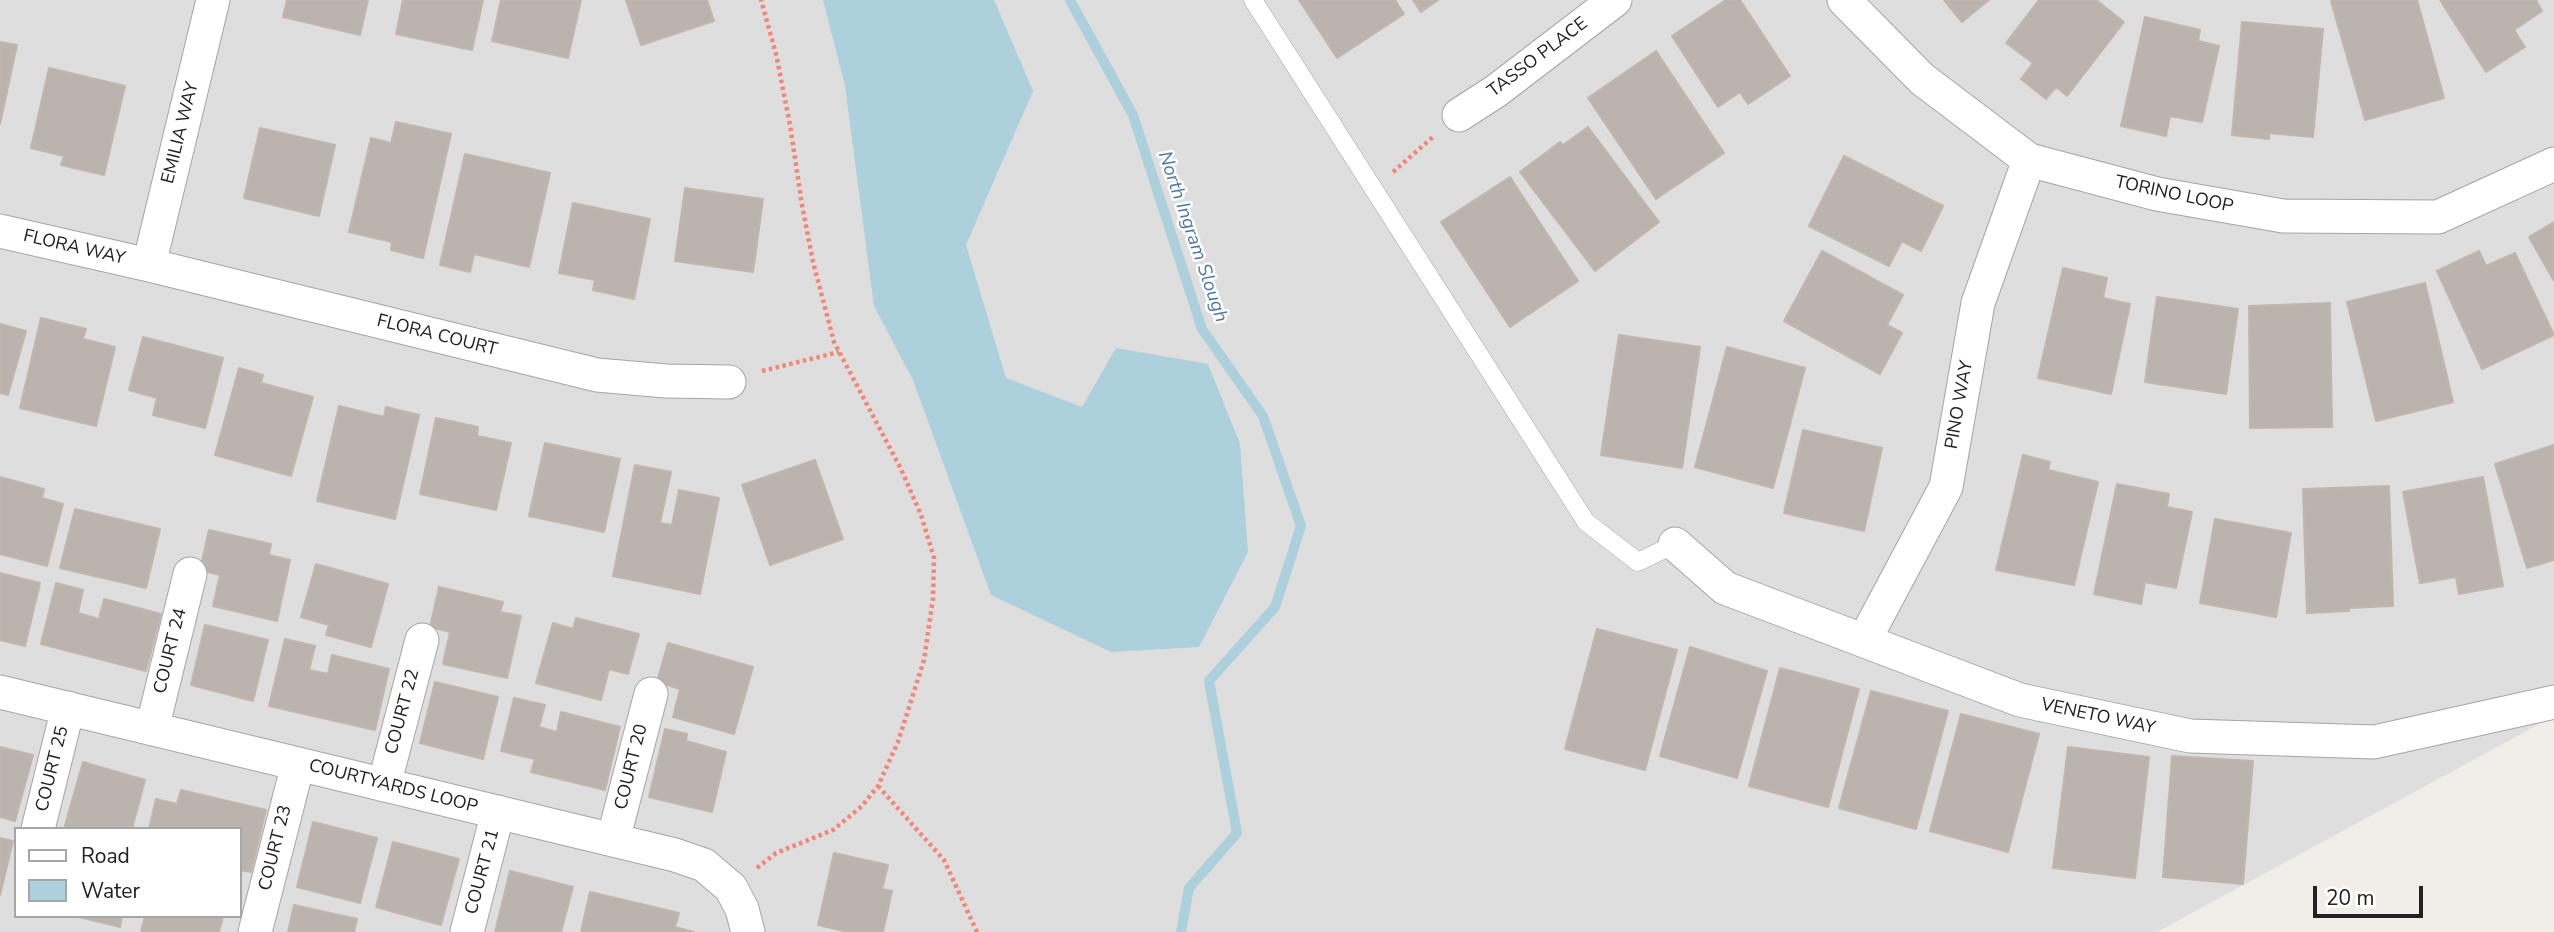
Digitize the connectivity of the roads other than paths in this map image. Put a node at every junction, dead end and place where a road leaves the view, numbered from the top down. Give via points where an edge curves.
1 (213, 0) edge
2 (1253, 0) edge
3 (1615, 0) edge
4 (1844, 0) edge
5 (1459, 115) road end
6 (2029, 160) junction
7 (2554, 164) edge
8 (0, 232) edge
9 (149, 265) junction
10 (729, 382) road end
11 (1675, 544) joint
12 (190, 574) dead end
13 (1865, 639) junction
14 (422, 640) dead end
15 (0, 692) edge
16 (651, 694) dead end
17 (2554, 702) edge
18 (68, 709) junction
19 (152, 729) junction
20 (298, 764) junction
21 (384, 785) junction
22 (499, 812) junction
23 (38, 827) edge
24 (614, 840) junction
25 (255, 932) edge
26 (467, 932) edge
27 (748, 932) edge

1 - 9 street, EMILIA WAY
2 - 11 lane via 1587,522 1638,562
3 - 5 street, TASSO PLACE
4 - 6 street, TORINO LOOP via 1922,79
6 - 7 street, TORINO LOOP via 2157,194 2283,216 2438,217
6 - 13 street, PINO WAY via 1978,303 1946,487
8 - 9 street, FLORA WAY
9 - 10 street, FLORA COURT via 597,375
11 - 13 street, VENETO WAY via 1725,588
12 - 19 street, COURT 24
13 - 17 street, VENETO WAY via 2020,700 2190,736 2374,742
14 - 21 street, COURT 22
15 - 18 street, COURTYARDS LOOP
16 - 24 street, COURT 20
18 - 19 street, COURTYARDS LOOP
18 - 23 street, COURT 25
19 - 20 street, COURTYARDS LOOP
20 - 21 street, COURTYARDS LOOP
20 - 25 street, COURT 23
21 - 22 street, COURTYARDS LOOP
22 - 24 street, COURTYARDS LOOP
22 - 26 street, COURT 21
24 - 27 street, COURTYARDS LOOP via 704,865 731,888

